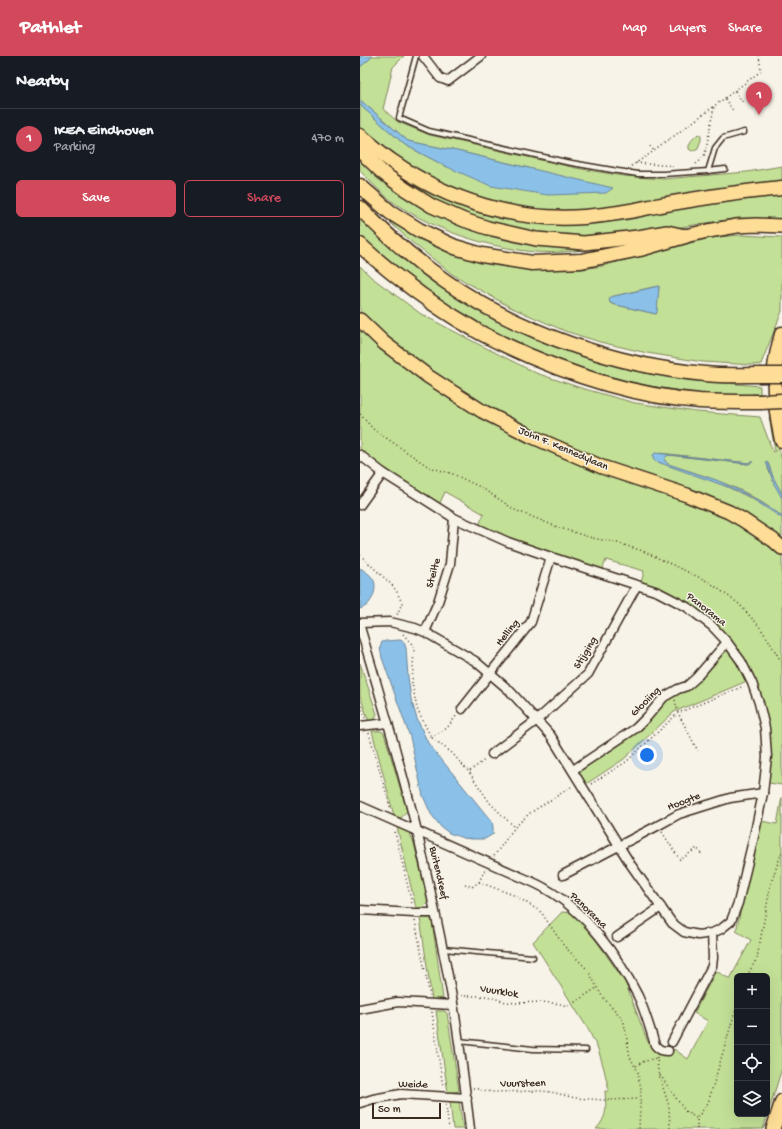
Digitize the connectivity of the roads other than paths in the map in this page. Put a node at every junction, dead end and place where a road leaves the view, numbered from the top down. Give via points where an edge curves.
1 (416, 56) edge
2 (423, 56) edge
3 (482, 56) edge
4 (744, 132) dead end
5 (360, 136) edge
6 (360, 151) edge
7 (725, 169) dead end
8 (708, 171) junction
9 (360, 186) edge
10 (782, 188) edge
11 (360, 208) edge
12 (782, 226) edge
13 (685, 236) junction
14 (360, 245) edge
15 (360, 320) edge
16 (782, 334) edge
17 (782, 375) edge
18 (782, 401) edge
19 (782, 440) edge
20 (360, 455) edge
21 (383, 473) junction
22 (360, 505) edge
23 (454, 518) junction
24 (782, 548) edge
25 (551, 557) junction
26 (637, 585) junction
27 (360, 623) edge
28 (360, 627) edge
29 (425, 632) junction
30 (727, 642) junction
31 (490, 673) junction
32 (462, 709) road end
33 (537, 720) junction
34 (388, 723) junction
35 (364, 726) edge
36 (492, 754) road end
37 (573, 770) junction
38 (763, 793) junction
39 (360, 806) edge
40 (417, 830) junction
41 (619, 846) junction
42 (563, 875) dead end
43 (660, 907) junction
44 (360, 910) edge
45 (435, 913) junction
46 (712, 933) junction
47 (618, 937) dead end
48 (443, 949) junction
49 (533, 957) dead end
50 (453, 1001) junction
51 (360, 1009) edge
52 (459, 1041) junction
53 (672, 1042) dead end
54 (586, 1050) dead end
55 (668, 1051) dead end
56 (467, 1098) junction
57 (782, 1101) edge
58 (360, 1103) edge
59 (470, 1129) edge
60 (773, 1129) edge

1 - 8 lane via 398,118 429,131 566,162 638,174
2 - 3 street via 440,78 448,80
4 - 8 lane via 723,138 715,148
5 - 10 highway via 416,177 443,190 491,208 538,217 583,217 630,212
6 - 13 highway via 383,172 432,206 488,228 536,239 584,243 638,238 667,232
7 - 8 lane
9 - 13 highway via 390,212 419,230 455,247 482,255 532,263 581,261 640,249
11 - 17 highway, bridge via 401,247 446,281 498,313 558,339 599,353 676,370 706,374
12 - 13 highway via 737,226
14 - 18 highway, bridge via 405,283 449,314 475,330 540,361 635,391 699,400
15 - 24 highway, John F. Kennedylaan via 384,343 428,377 482,411 602,467 729,512
16 - 19 highway via 774,388
20 - 21 street, Panorama
21 - 22 street
21 - 23 street, Panorama
23 - 25 street, Panorama via 508,542
23 - 29 street, Steilte via 450,564
25 - 26 street, Panorama
25 - 31 street, Helling via 531,622
26 - 30 street, Panorama via 658,592 687,607 712,626
26 - 33 street, Stijging via 588,674
27 - 29 street, Panorama via 390,622
28 - 34 street, Buitendreef
29 - 31 street, Panorama via 475,661
30 - 37 street, Glooiing via 687,686 664,697 636,728
30 - 38 street, Panorama via 741,661 752,683 765,728 767,757
31 - 32 street
31 - 33 street, Panorama
33 - 36 street
33 - 37 street, Panorama via 551,736
34 - 35 street
34 - 40 street, Buitendreef
37 - 41 street, Panorama
38 - 41 street, Hoogte via 730,798 687,811
38 - 46 street, Panorama via 738,903 731,921
39 - 40 street, Panorama
40 - 45 street, Buitendreef
40 - 55 street, Panorama via 487,865 547,889 570,906 592,926 624,971 643,1010 655,1045 658,1049
41 - 42 street
41 - 43 street, Panorama
43 - 46 street, Panorama via 672,923 684,932 698,935
43 - 47 street, Panorama
44 - 45 street
45 - 48 street, Buitendreef
46 - 53 street via 712,966
48 - 49 lane
48 - 50 street, Buitendreef
50 - 51 street via 431,1004 398,1002
50 - 52 street, Buitendreef
52 - 54 lane via 533,1049
52 - 56 street, Buitendreef
56 - 58 street, Weide via 401,1094
56 - 59 street, Buitendreef
57 - 60 highway

